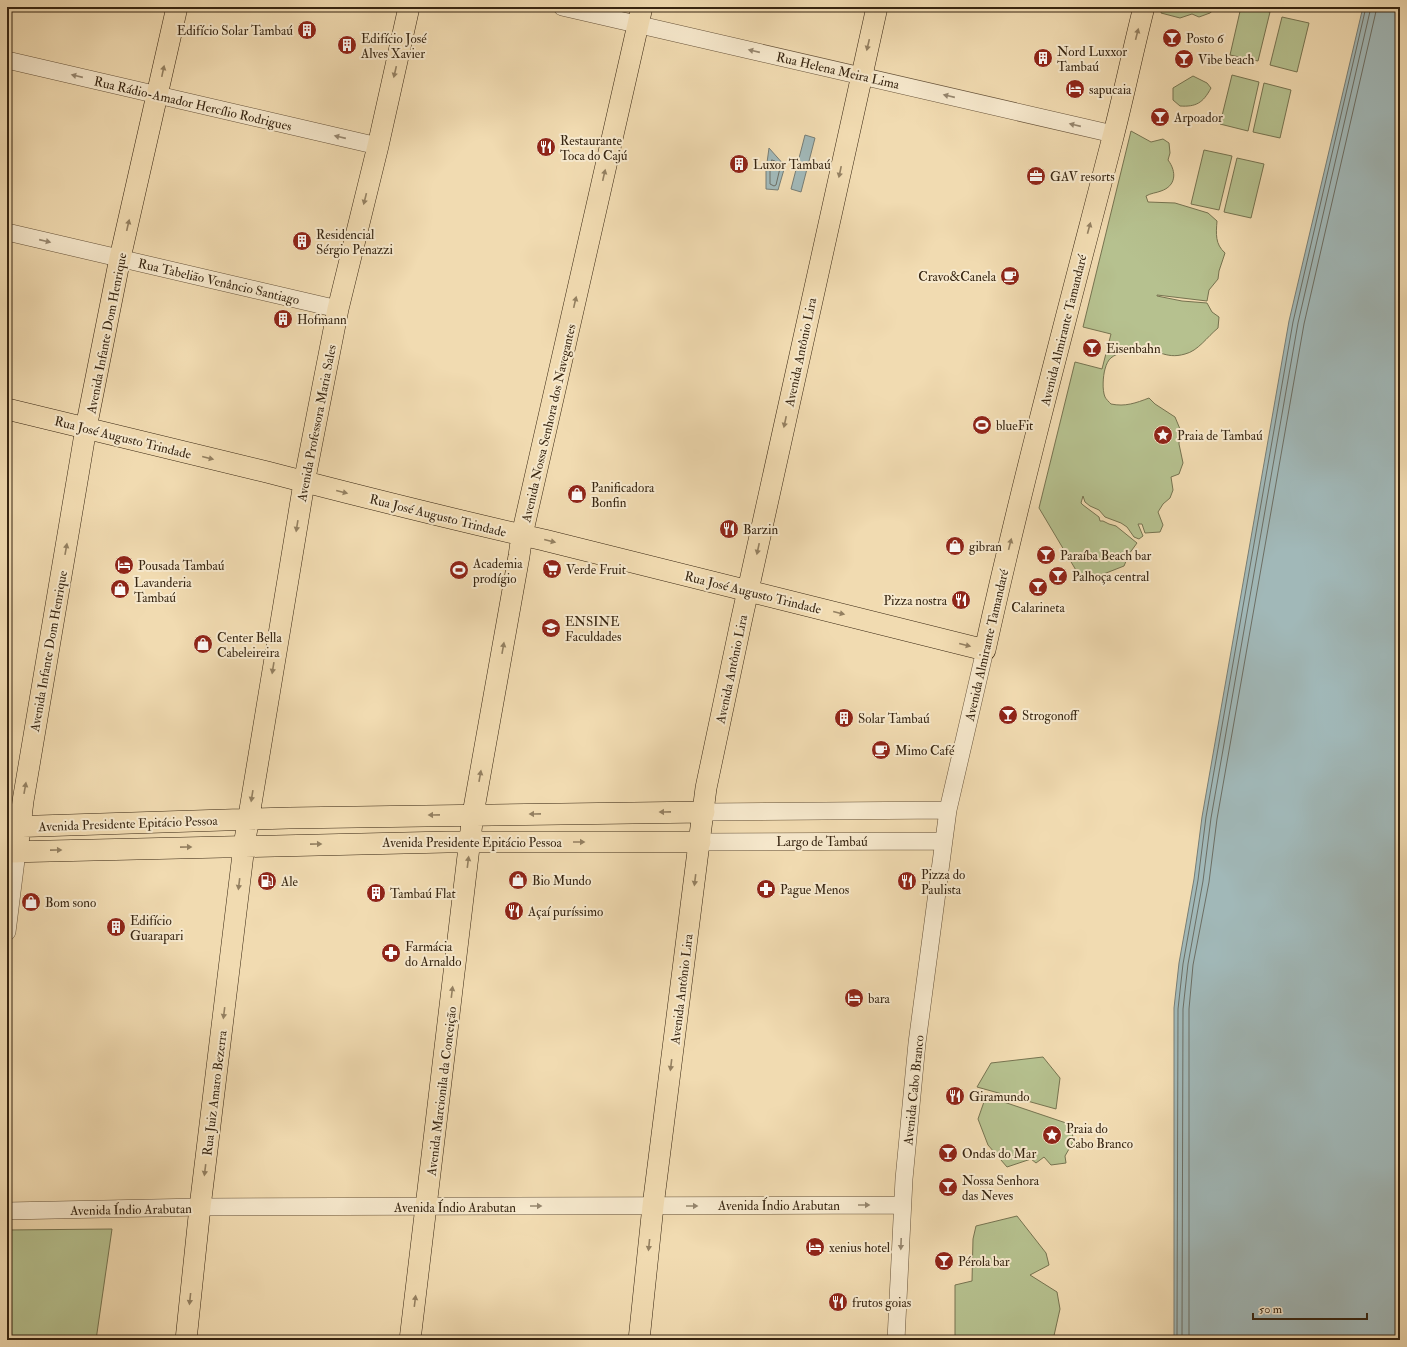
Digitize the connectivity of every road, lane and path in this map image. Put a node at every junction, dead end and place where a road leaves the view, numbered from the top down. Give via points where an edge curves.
1 (177, 7) edge
2 (409, 7) edge
3 (562, 7) edge
4 (877, 7) edge
5 (1144, 7) edge
6 (640, 16) edge
7 (7, 60) edge
8 (861, 75) junction
9 (158, 95) junction
10 (1113, 134) junction
11 (378, 146) junction
12 (7, 232) edge
13 (120, 258) junction
14 (338, 309) junction
15 (7, 409) edge
16 (86, 428) junction
17 (304, 483) junction
18 (522, 535) junction
19 (749, 590) junction
20 (985, 650) junction
21 (948, 810) junction
22 (704, 812) junction
23 (473, 814) junction
24 (248, 819) junction
25 (13, 826) edge
26 (944, 841) junction
27 (470, 842) junction
28 (700, 842) junction
29 (244, 846) junction
30 (12, 852) edge
31 (7, 932) edge
32 (902, 1205) junction
33 (653, 1206) junction
34 (200, 1207) junction
35 (427, 1207) junction
36 (7, 1211) edge
37 (186, 1340) edge
38 (410, 1340) edge
39 (638, 1340) edge
40 (896, 1340) edge

9 -> 1 main road, Avenida Infante Dom Henrique
2 -> 11 main road, Avenida Professora Maria Sales
3 - 6 street, Rua Helena Meira Lima
4 -> 8 main road, Avenida Antônio Lira
10 -> 5 main road, Avenida Almirante Tamandaré
8 -> 6 street, Rua Helena Meira Lima
18 -> 6 main road, Avenida Nossa Senhora dos Navegantes
9 -> 7 street, Rua Rádio-Amador Hercílio Rodrigues
10 -> 8 street, Rua Helena Meira Lima
8 -> 19 main road, Avenida Antônio Lira
11 -> 9 street, Rua Rádio-Amador Hercílio Rodrigues
13 -> 9 main road, Avenida Infante Dom Henrique
20 -> 10 main road, Avenida Almirante Tamandaré via 1059,340
11 -> 14 main road, Avenida Professora Maria Sales
12 -> 13 street, Rua Tabelião Venâncio Santiago
13 - 14 street, Rua Tabelião Venâncio Santiago
13 - 16 main road, Avenida Infante Dom Henrique
14 - 17 main road, Avenida Professora Maria Sales
15 - 16 main road, Rua José Augusto Trindade
16 -> 17 main road, Rua José Augusto Trindade
25 -> 16 main road, Avenida Infante Dom Henrique
17 -> 18 main road, Rua José Augusto Trindade
17 -> 24 main road, Avenida Professora Maria Sales
18 -> 19 main road, Rua José Augusto Trindade
23 -> 18 main road, Avenida Nossa Senhora dos Navegantes
19 -> 20 main road, Rua José Augusto Trindade
19 - 22 main road, Avenida Antônio Lira via 706,788
20 - 21 street, Avenida Almirante Tamandaré
21 - 22 street
21 - 26 street, Avenida Almirante Tamandaré
22 -> 23 main road, Avenida Presidente Epitácio Pessoa
22 - 28 main road, Avenida Antônio Lira
23 -> 24 main road, Avenida Presidente Epitácio Pessoa
23 - 27 main road, Avenida Nossa Senhora dos Navegantes
24 - 25 main road, Avenida Presidente Epitácio Pessoa
24 - 29 main road
25 - 30 main road, Avenida Infante Dom Henrique
26 - 28 street, Largo de Tambaú
26 - 32 street, Avenida Cabo Branco via 917,1043
27 -> 28 main road, Avenida Presidente Epitácio Pessoa
29 -> 27 main road, Avenida Presidente Epitácio Pessoa
35 -> 27 main road, Avenida Marcionila da Conceição
28 -> 33 main road, Avenida Antônio Lira
30 -> 29 main road, Avenida Presidente Epitácio Pessoa
29 -> 34 main road, Rua Juiz Amaro Bezerra
30 - 31 street
33 -> 32 street, Avenida Índio Arabutan
32 -> 40 street, Avenida Cabo Branco
35 -> 33 street, Avenida Índio Arabutan
33 -> 39 main road, Avenida Antônio Lira
34 - 35 street, Avenida Índio Arabutan
34 - 36 street, Avenida Índio Arabutan
34 -> 37 main road, Rua Juiz Amaro Bezerra
38 -> 35 main road, Avenida Marcionila da Conceição

